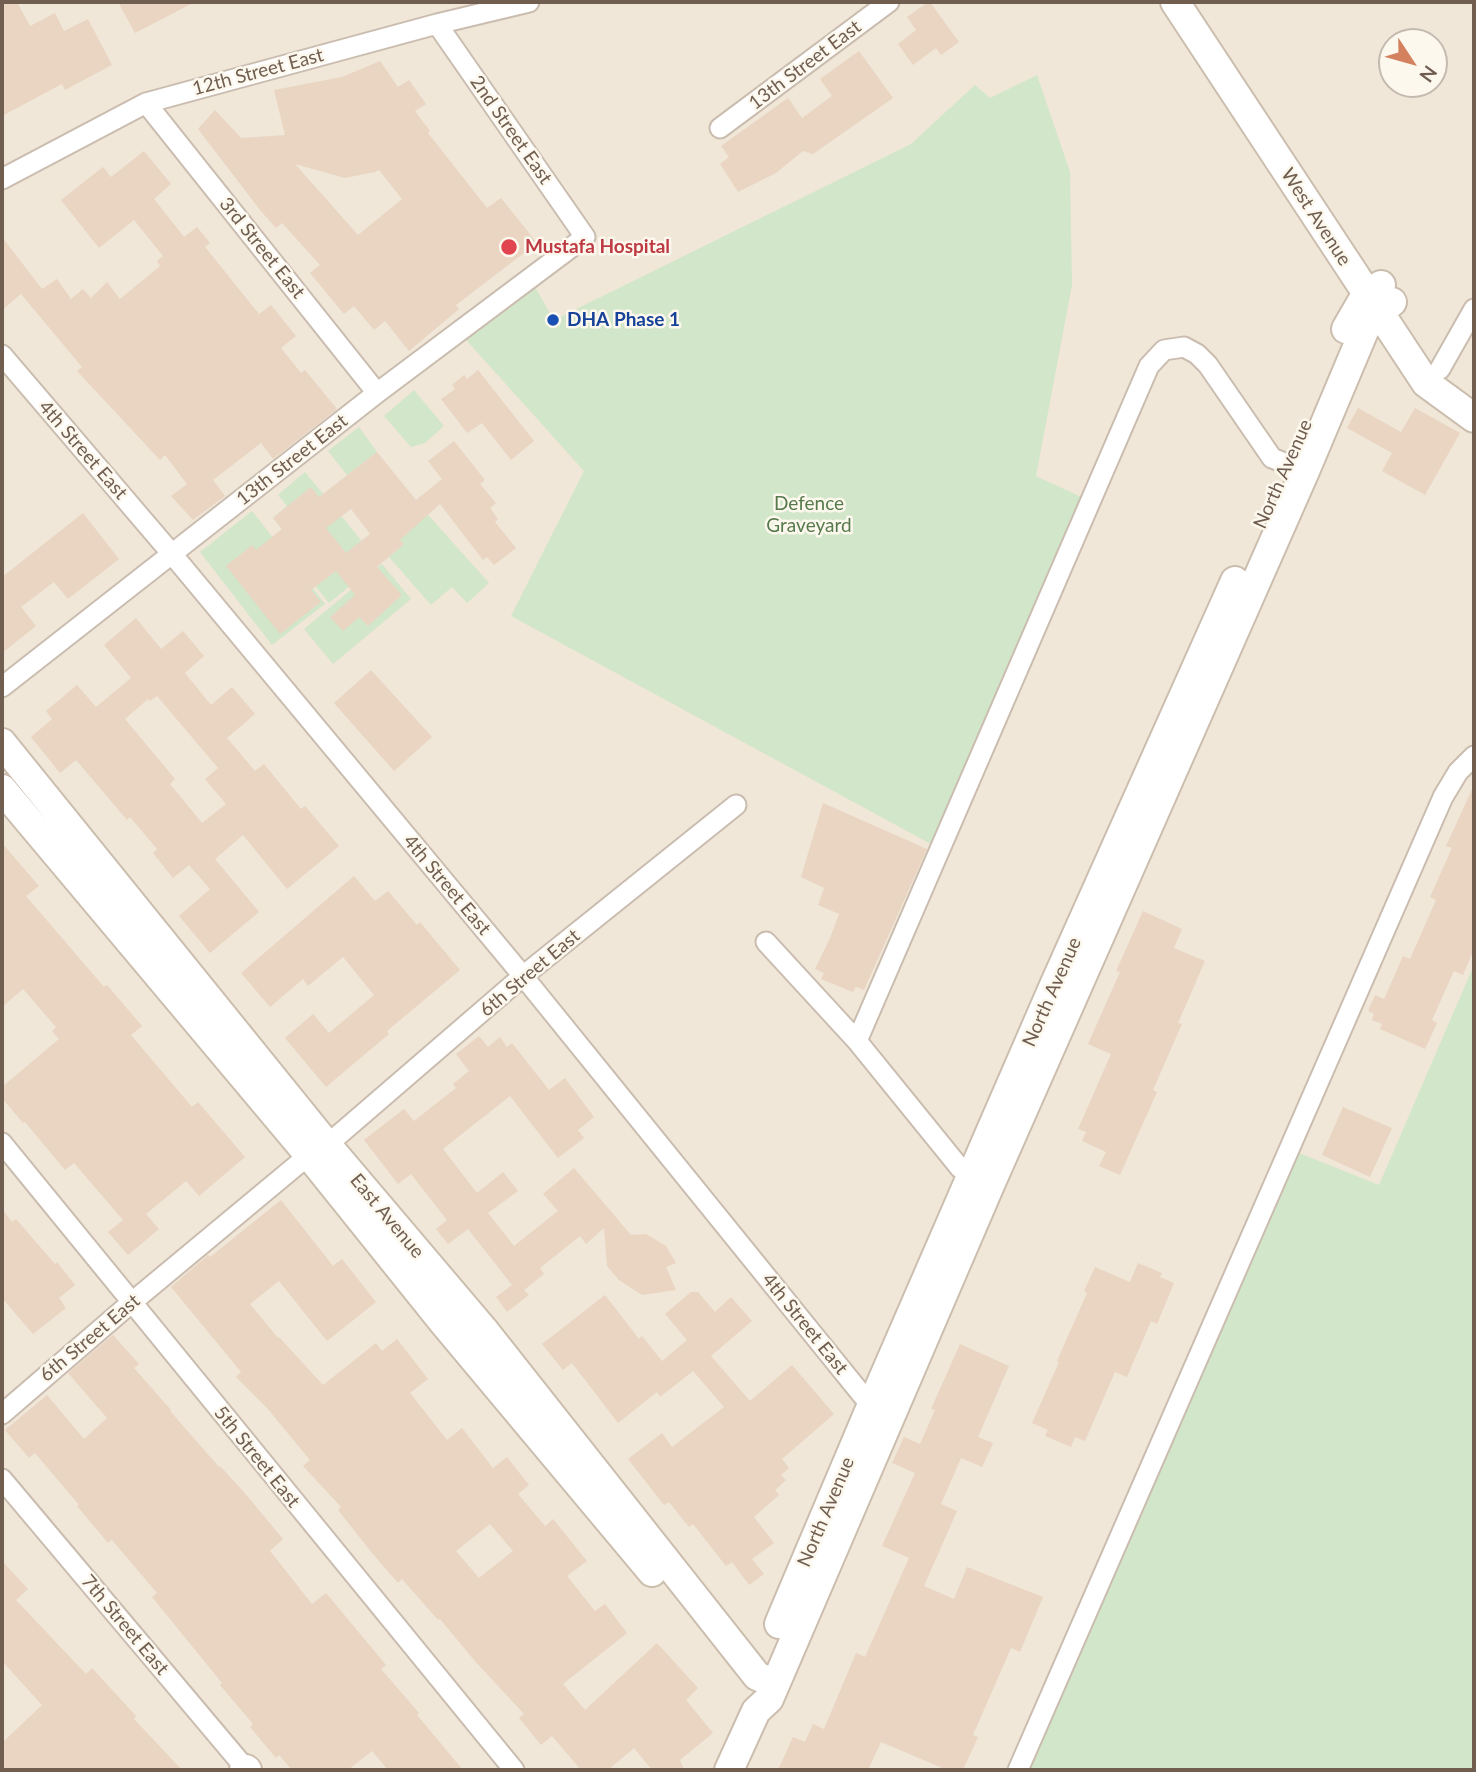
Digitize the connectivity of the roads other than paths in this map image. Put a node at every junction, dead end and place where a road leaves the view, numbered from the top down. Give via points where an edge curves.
1 (529, 2) edge
2 (889, 2) edge
3 (1175, 2) edge
4 (1192, 2) edge
5 (437, 24) junction
6 (146, 103) junction
7 (720, 128) dead end
8 (2, 179) edge
9 (585, 237) joint
10 (1380, 299) junction
11 (1474, 309) edge
12 (2, 355) edge
13 (1440, 369) junction
14 (377, 393) junction
15 (1474, 397) edge
16 (1474, 418) edge
17 (1296, 467) junction
18 (172, 554) junction
19 (2, 687) edge
20 (2, 743) edge
21 (1474, 756) edge
22 (2, 789) edge
23 (736, 805) dead end
24 (766, 942) dead end
25 (523, 976) junction
26 (857, 1041) junction
27 (2, 1143) edge
28 (318, 1150) junction
29 (981, 1180) junction
30 (131, 1303) junction
31 (882, 1407) junction
32 (2, 1414) edge
33 (2, 1479) edge
34 (761, 1692) junction
35 (246, 1770) edge
36 (514, 1770) edge
37 (729, 1770) edge
38 (1018, 1770) edge

1 - 5 street, 12th Street East
2 - 7 street, 13th Street East
3 - 10 street, West Avenue
4 - 10 street, West Avenue
5 - 6 street, 12th Street East
5 - 9 street, 2nd Street East
6 - 8 street, 12th Street East
6 - 14 street, 3rd Street East
9 - 14 street, 13th Street East
10 - 13 street, West Avenue
10 - 16 street, West Avenue via 1426,383
10 - 17 street, North Avenue
11 - 13 street
12 - 18 street, 4th Street East
13 - 15 street, West Avenue
14 - 18 street, 13th Street East
17 - 26 street via 1272,458 1197,354 1184,346 1164,350 1149,366
17 - 29 street, North Avenue via 1055,983
18 - 19 street, 13th Street East
18 - 25 street, 4th Street East
20 - 28 street, East Avenue
21 - 38 street via 1443,797
22 - 28 street, East Avenue
23 - 25 street, 6th Street East
24 - 26 street
25 - 28 street, 6th Street East
25 - 31 street, 4th Street East via 863,1396
26 - 29 street via 960,1168
27 - 30 street, 5th Street East
28 - 30 street, 6th Street East
28 - 34 street, East Avenue via 443,1322
29 - 31 street, North Avenue
30 - 32 street, 6th Street East
30 - 36 street, 5th Street East
31 - 34 street, North Avenue
33 - 35 street, 7th Street East
34 - 37 street, North Avenue

